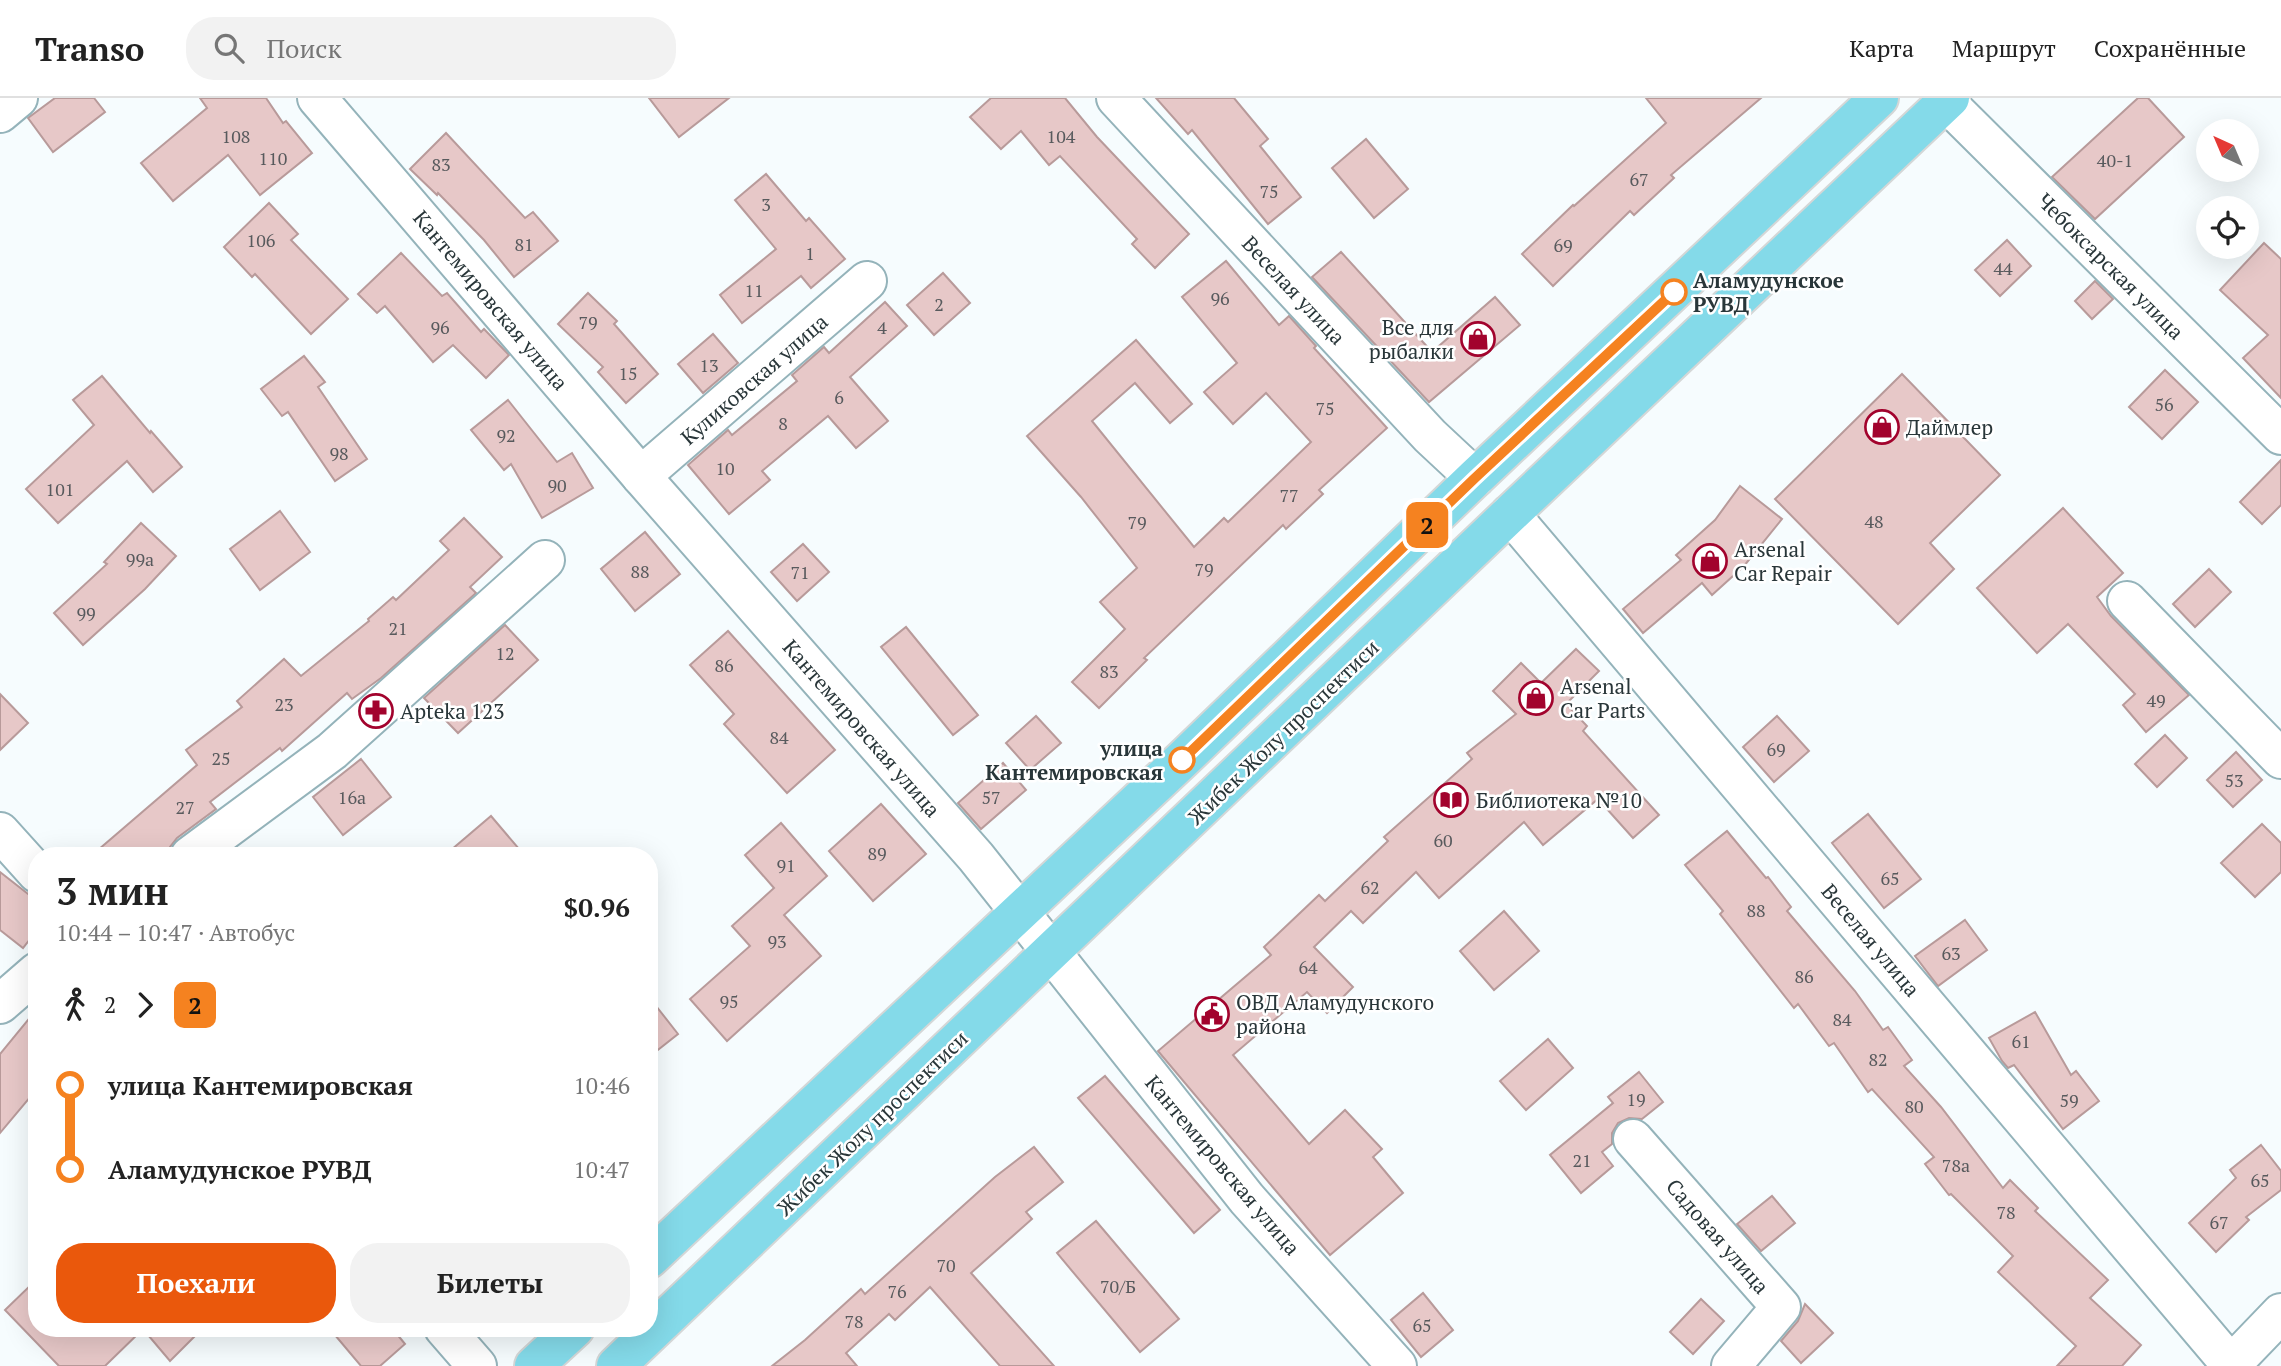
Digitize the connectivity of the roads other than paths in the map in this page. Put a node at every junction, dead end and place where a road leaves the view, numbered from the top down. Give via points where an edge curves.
1 (18, 98) edge
2 (317, 98) edge
3 (1116, 98) edge
4 (1879, 98) edge
5 (1946, 99) edge
6 (0, 113) edge
7 (867, 281) dead end
8 (2281, 435) edge
9 (640, 476) junction
10 (1475, 478) junction
11 (1510, 514) junction
12 (545, 560) dead end
13 (2127, 601) dead end
14 (2281, 759) edge
15 (0, 832) edge
16 (202, 847) edge
17 (28, 863) edge
18 (1020, 910) junction
19 (1051, 953) junction
20 (28, 980) edge
21 (0, 1004) edge
22 (1633, 1139) dead end
23 (658, 1251) edge
24 (2281, 1313) edge
25 (658, 1326) edge
26 (452, 1337) edge
27 (565, 1337) edge
28 (647, 1337) edge
29 (478, 1366) edge
30 (534, 1366) edge
31 (616, 1366) edge
32 (1397, 1366) edge
33 (1731, 1366) edge
34 (2231, 1366) edge

1 - 6 street
2 - 9 street, Кантемировская улица
3 - 10 street, Веселая улица via 1430,436
4 - 10 main road
5 - 8 street, Чебоксарская улица
5 - 11 main road, Жибек Жолу проспектиси
7 - 9 street, Куликовская улица
9 - 18 street, Кантемировская улица
10 - 18 main road
11 - 19 main road, Жибек Жолу проспектиси
11 - 34 street, Веселая улица
12 - 16 street via 332,751
13 - 14 street
15 - 17 street
18 - 19 street, Кантемировская улица
18 - 23 main road
19 - 25 main road, Жибек Жолу проспектиси
19 - 32 street, Кантемировская улица via 1247,1199
20 - 21 street
22 - 33 street, Садовая улица via 1781,1307
24 - 34 street
26 - 29 street
27 - 30 main road
28 - 31 main road, Жибек Жолу проспектиси

